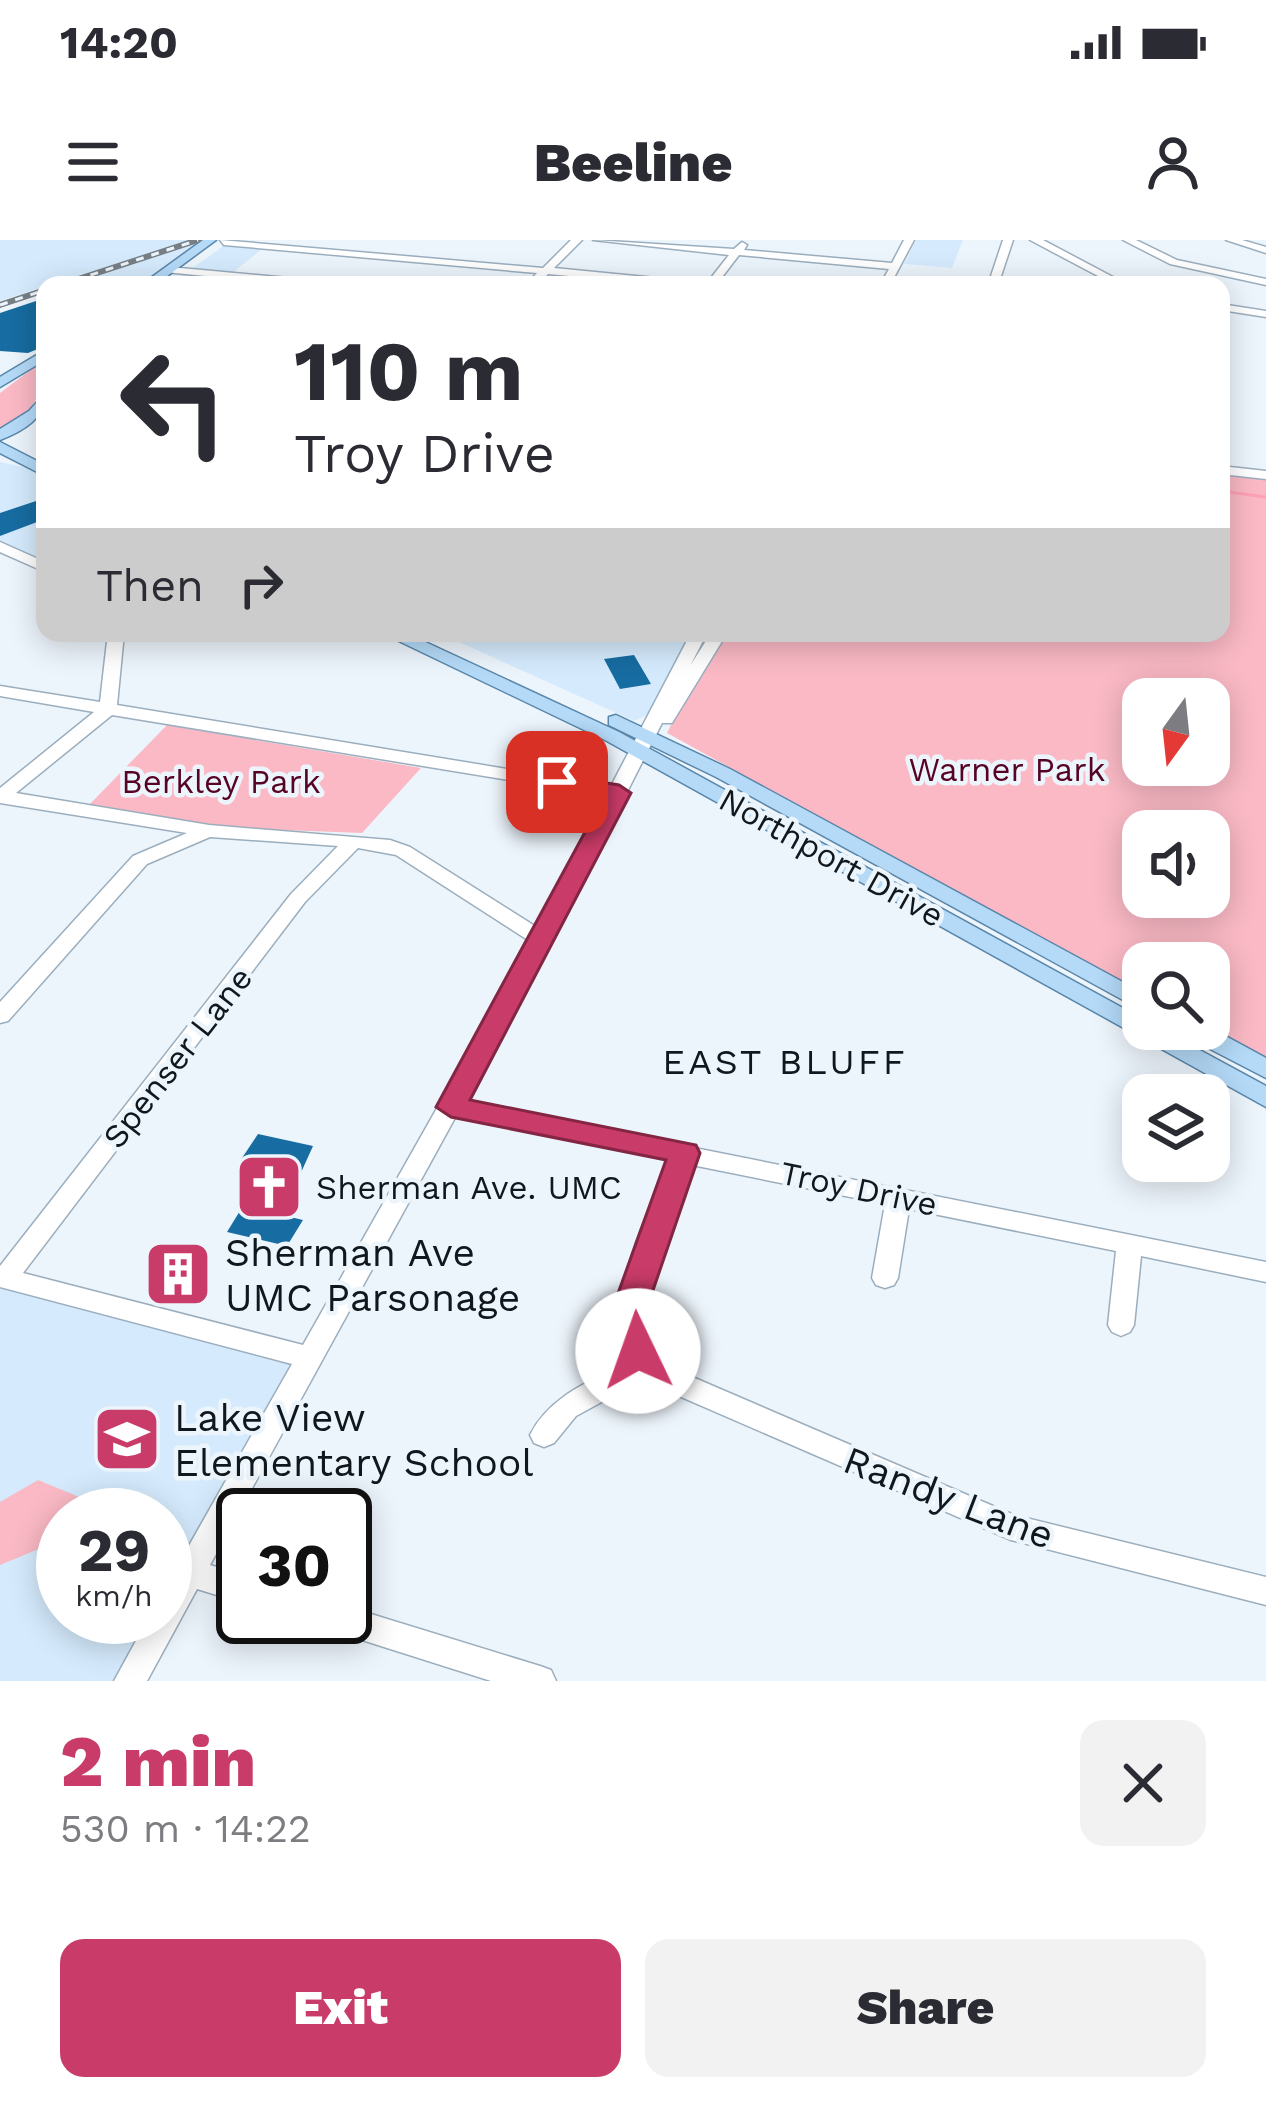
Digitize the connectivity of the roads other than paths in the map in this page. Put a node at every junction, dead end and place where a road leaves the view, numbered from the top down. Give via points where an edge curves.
1 (210, 240) edge
2 (320, 240) edge
3 (577, 240) edge
4 (598, 240) edge
5 (746, 240) edge
6 (909, 240) edge
7 (1008, 240) edge
8 (1035, 240) edge
9 (1128, 240) edge
10 (1231, 240) edge
11 (225, 241) edge
12 (307, 249) junction
13 (1266, 250) edge
14 (736, 252) junction
15 (895, 266) junction
16 (176, 270) junction
17 (545, 271) junction
18 (164, 276) edge
19 (171, 276) edge
20 (238, 276) edge
21 (540, 276) edge
22 (603, 276) edge
23 (715, 276) edge
24 (890, 276) edge
25 (995, 276) edge
26 (1105, 276) edge
27 (1213, 276) edge
28 (1230, 280) edge
29 (1266, 282) edge
30 (1230, 308) edge
31 (1266, 314) edge
32 (36, 360) edge
33 (3, 383) edge
34 (36, 409) edge
35 (0, 436) edge
36 (0, 447) edge
37 (5, 458) edge
38 (36, 460) edge
39 (36, 468) edge
40 (1230, 471) edge
41 (1266, 475) edge
42 (0, 546) edge
43 (36, 564) edge
44 (115, 642) edge
45 (412, 642) edge
46 (442, 642) edge
47 (695, 642) edge
48 (713, 642) edge
49 (0, 692) edge
50 (108, 709) junction
51 (645, 744) junction
52 (619, 793) junction
53 (0, 796) edge
54 (126, 818) junction
55 (209, 831) junction
56 (354, 841) junction
57 (140, 860) junction
58 (542, 940) junction
59 (1122, 992) edge
60 (0, 1016) edge
61 (1230, 1050) edge
62 (1266, 1069) edge
63 (1266, 1098) edge
64 (451, 1107) junction
65 (685, 1153) junction
66 (899, 1196) junction
67 (1130, 1244) junction
68 (1266, 1272) edge
69 (3, 1277) edge
70 (885, 1278) dead end
71 (1121, 1325) dead end
72 (311, 1358) junction
73 (645, 1365) junction
74 (544, 1435) dead end
75 (192, 1569) edge
76 (1266, 1592) edge
77 (372, 1629) edge
78 (150, 1644) edge
79 (130, 1681) edge
80 (540, 1681) edge

1 - 16 main road
2 - 12 street
3 - 17 street
4 - 14 street
5 - 14 street
6 - 15 street
7 - 25 street
8 - 26 street
9 - 27 street
10 - 13 street
11 - 12 street
11 - 16 main road
12 - 17 street
14 - 15 street
14 - 23 street
15 - 24 street
16 - 18 main road
16 - 19 main road
16 - 20 street
17 - 21 street
17 - 22 street
28 - 29 street
30 - 31 street
32 - 33 main road
34 - 35 main road
36 - 37 main road
37 - 38 main road
37 - 39 main road
40 - 41 street
42 - 43 street
44 - 50 street
45 - 51 main road, Northport Drive
46 - 51 main road, Northport Drive
47 - 51 street
48 - 51 street via 679,704
49 - 50 street
50 - 52 street
50 - 53 street
51 - 52 street
51 - 59 main road, Northport Drive
51 - 63 main road, Northport Drive
52 - 58 street
53 - 54 street
54 - 55 street
54 - 57 street
55 - 56 street
55 - 57 street
56 - 58 street via 403,851
56 - 69 street, Spenser Lane via 298,898
57 - 60 street
58 - 64 street
61 - 62 main road
64 - 65 street, Troy Drive
64 - 72 street
65 - 66 street, Troy Drive
65 - 73 street via 633,1299
66 - 67 street, Troy Drive
66 - 70 street
67 - 68 street, Troy Drive
67 - 71 street
69 - 72 street
72 - 75 street
73 - 74 street via 566,1408
73 - 76 street, Randy Lane via 685,1390 1011,1527
77 - 80 street
78 - 79 street

